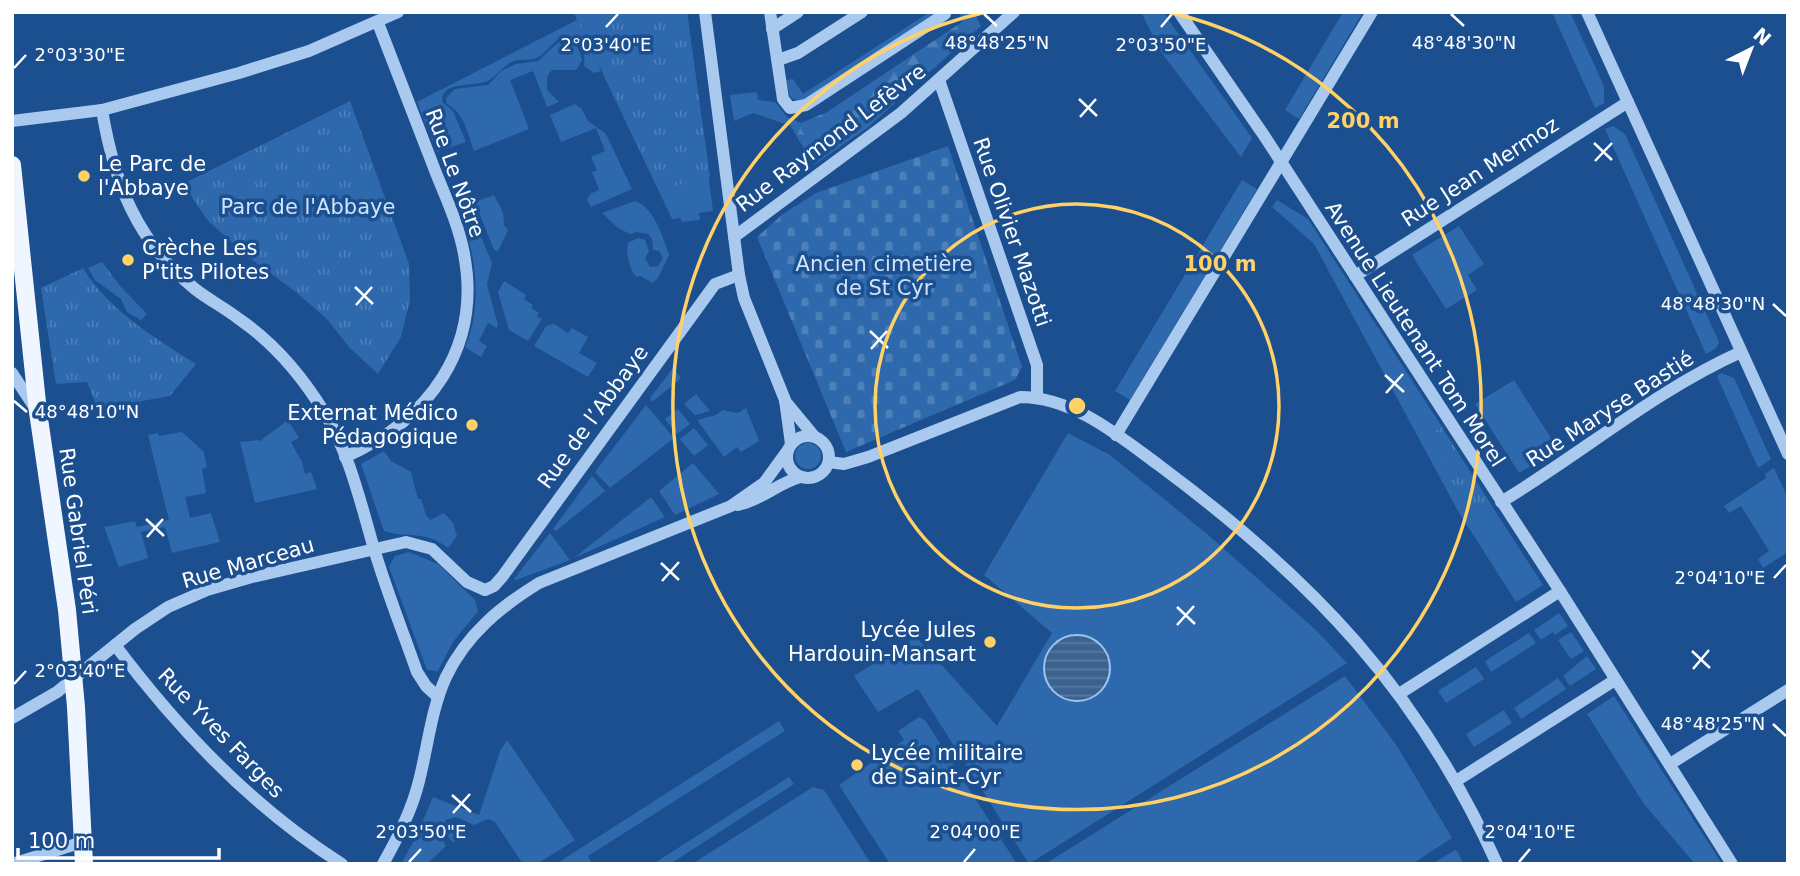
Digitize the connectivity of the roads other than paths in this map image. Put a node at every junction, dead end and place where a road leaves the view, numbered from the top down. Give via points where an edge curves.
1 (398, 12) edge
2 (705, 12) edge
3 (770, 12) edge
4 (798, 12) edge
5 (862, 12) edge
6 (1014, 12) edge
7 (1179, 12) edge
8 (1372, 12) edge
9 (1587, 12) edge
10 (945, 14) dead end
11 (378, 23) junction
12 (772, 29) junction
13 (778, 60) junction
14 (939, 80) junction
15 (1628, 102) junction
16 (102, 110) junction
17 (12, 121) edge
18 (1282, 163) junction
19 (12, 164) edge
20 (734, 237) junction
21 (739, 275) junction
22 (1355, 276) junction
23 (1741, 352) junction
24 (12, 373) edge
25 (1037, 397) junction
26 (785, 401) junction
27 (38, 412) junction
28 (1116, 435) junction
29 (814, 436) junction
30 (789, 447) junction
31 (1788, 454) edge
32 (345, 457) junction
33 (829, 462) junction
34 (800, 477) junction
35 (1502, 502) junction
36 (730, 506) junction
37 (374, 551) junction
38 (485, 590) junction
39 (1560, 591) junction
40 (500, 609) junction
41 (115, 645) junction
42 (72, 679) junction
43 (1615, 680) junction
44 (1788, 690) edge
45 (1399, 694) junction
46 (438, 697) junction
47 (12, 718) edge
48 (1670, 764) junction
49 (1456, 780) junction
50 (83, 842) junction
51 (12, 864) edge
52 (83, 864) edge
53 (342, 864) edge
54 (383, 864) edge
55 (1497, 864) edge
56 (1732, 864) edge

1 - 11 street
2 - 20 street
3 - 12 street
4 - 12 street
5 - 13 street via 798,53
6 - 14 street, Rue Raymond Lefèvre
7 - 18 street, Avenue Lieutenant Tom Morel
8 - 18 street
9 - 15 street
10 - 13 street via 798,108 790,108 783,99
11 - 16 street via 309,51
11 - 32 street, Rue Le Nôtre via 464,253 468,303 460,339 440,385 376,443
12 - 13 street
14 - 20 street, Rue Raymond Lefèvre
14 - 25 street, Rue Olivier Mazotti via 1037,365
15 - 22 street, Rue Jean Mermoz
15 - 23 street
16 - 17 street
16 - 32 street via 118,181 142,229 194,288 240,319 290,365 325,414
18 - 22 street, Avenue Lieutenant Tom Morel
18 - 28 street
19 - 27 main road, Rue Gabriel Péri
20 - 21 street
21 - 26 street
21 - 38 street, Rue de l’Abbaye via 715,284 502,577
22 - 35 street, Avenue Lieutenant Tom Morel
23 - 31 street
23 - 35 street, Rue Maryse Bastié via 1671,391
24 - 27 street
25 - 28 street via 1075,410
25 - 33 street via 1020,397 853,463
26 - 29 street
26 - 30 street
27 - 42 main road, Rue Gabriel Péri via 67,610
28 - 45 street via 1250,536 1344,626
29 - 30 street via 800,437
29 - 33 street via 824,443
30 - 34 street via 790,468
30 - 36 street via 764,484
32 - 37 street
33 - 34 street via 814,477
34 - 36 street via 755,501
35 - 39 street, Avenue Lieutenant Tom Morel
36 - 40 street via 539,583
37 - 38 street, Rue Marceau via 406,542 432,550 467,582
37 - 41 street, Rue Marceau via 206,590 168,607
37 - 46 street via 417,672
38 - 40 street, Rue Marceau
39 - 43 street, Avenue Lieutenant Tom Morel
39 - 45 street
40 - 46 street via 470,640
41 - 42 street, Rue Marceau
41 - 53 street, Rue Yves Farges via 236,782 281,822
42 - 47 street, Rue Marceau
42 - 50 main road, Rue Gabriel Péri
43 - 48 street, Avenue Lieutenant Tom Morel
43 - 49 street
44 - 48 street
45 - 49 street
46 - 54 street via 419,783 402,830
48 - 56 street, Avenue Lieutenant Tom Morel
49 - 55 street
50 - 51 street
50 - 52 main road, Rue Gabriel Péri

